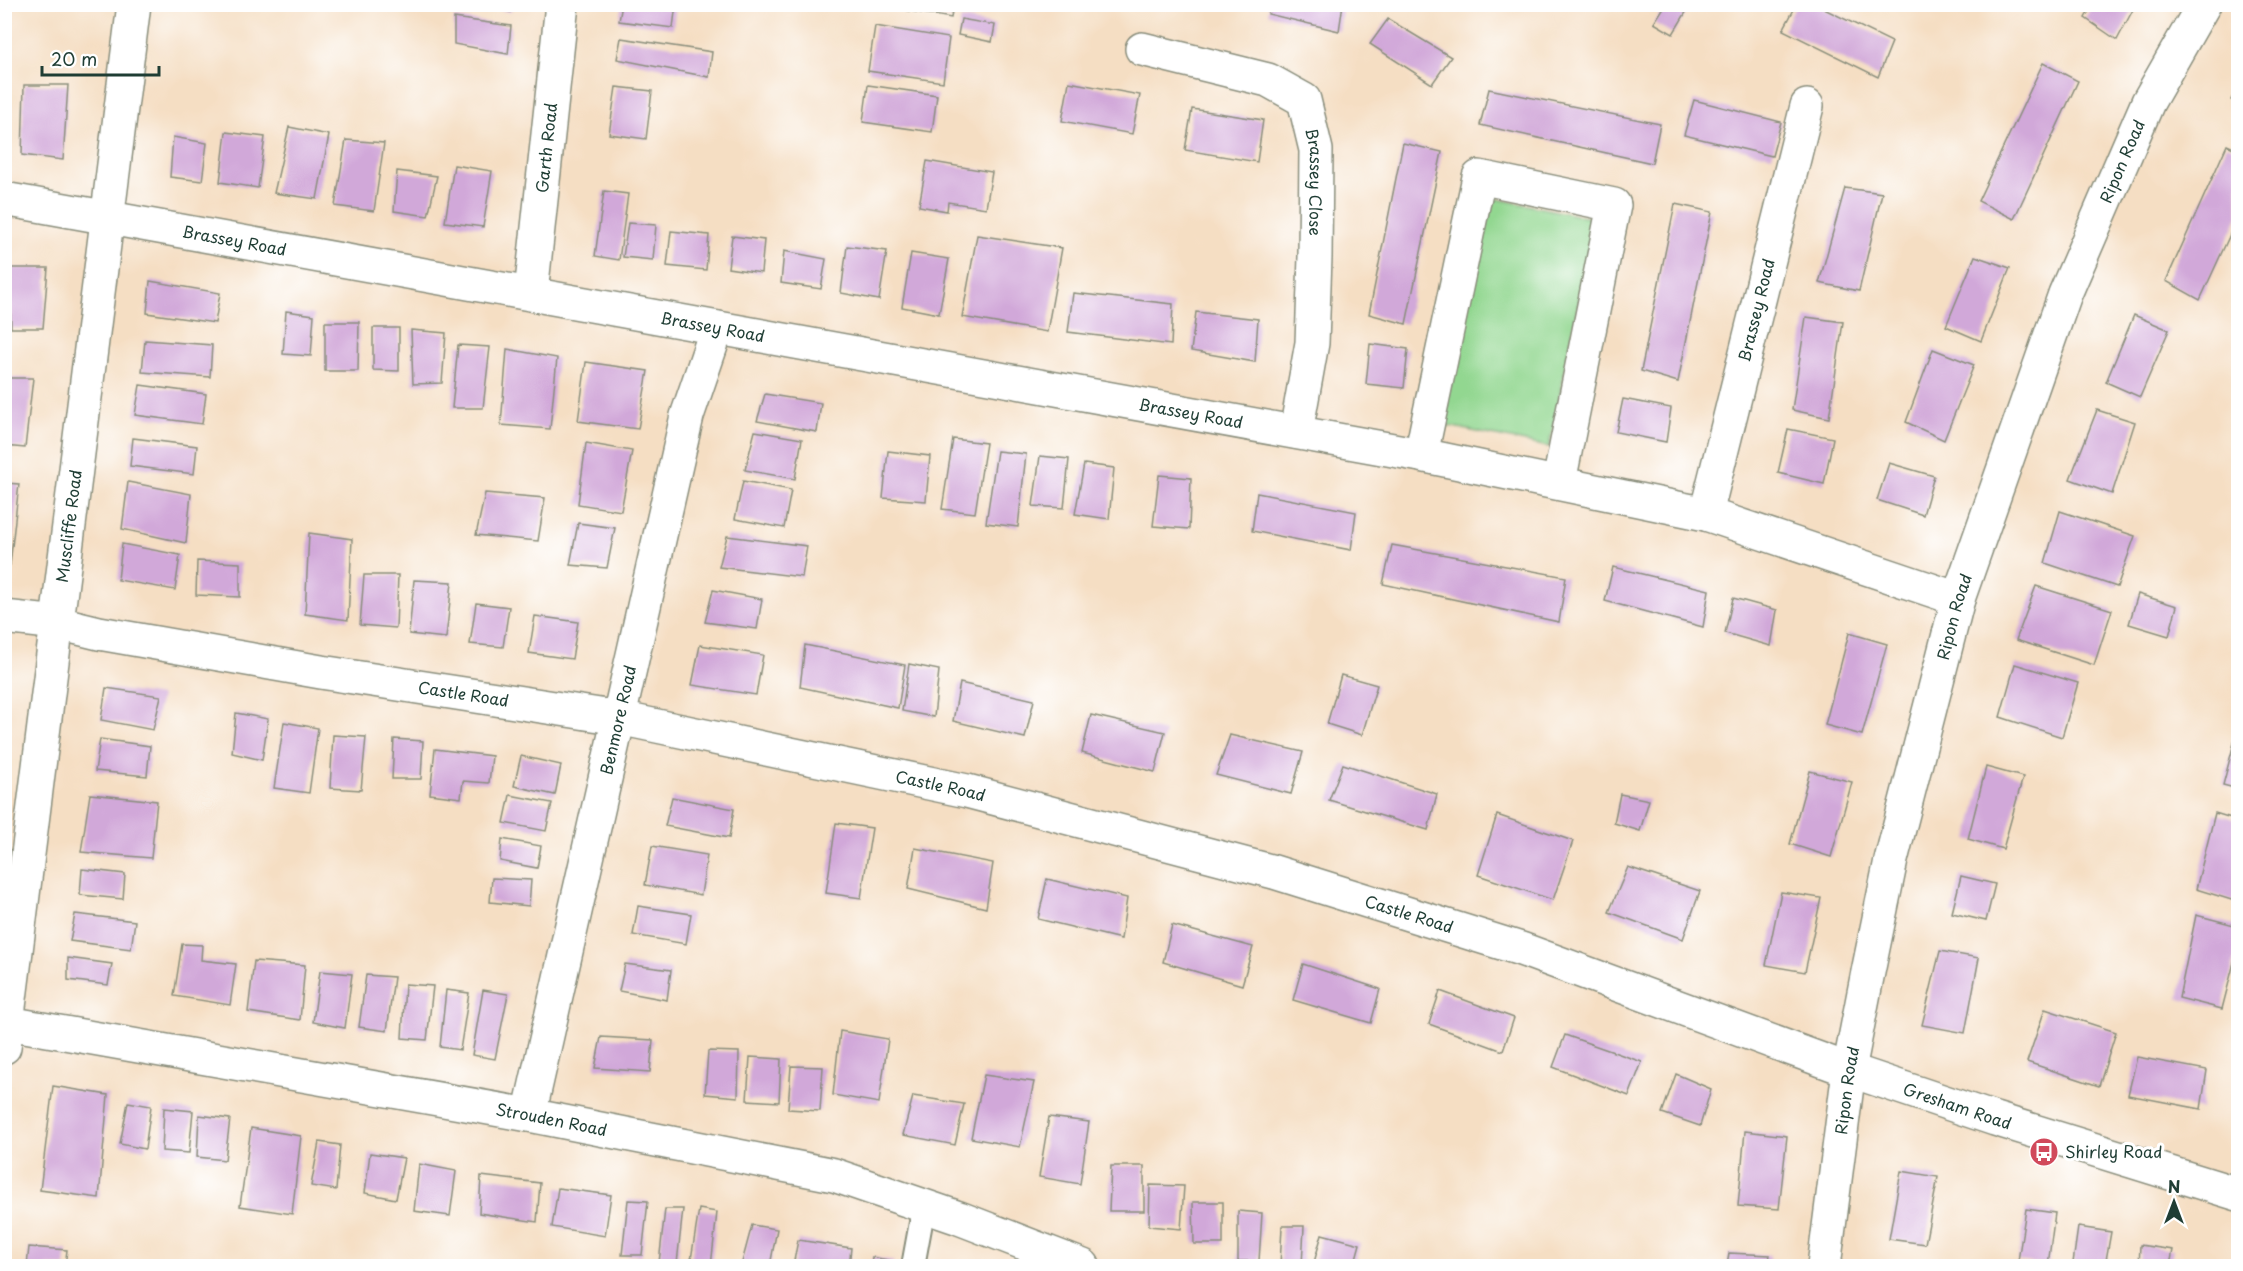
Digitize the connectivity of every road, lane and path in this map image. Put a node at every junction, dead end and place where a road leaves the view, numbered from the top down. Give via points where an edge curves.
1 (134, 4) edge
2 (562, 4) edge
3 (2204, 4) edge
4 (1142, 50) dead end
5 (1807, 106) dead end
6 (4, 199) edge
7 (108, 218) junction
8 (531, 292) junction
9 (717, 328) junction
10 (1296, 432) junction
11 (1420, 455) junction
12 (1559, 482) junction
13 (1706, 514) junction
14 (1958, 599) junction
15 (4, 617) edge
16 (58, 624) junction
17 (619, 718) junction
18 (9, 983) edge
19 (6, 1035) edge
20 (1849, 1070) junction
21 (529, 1115) junction
22 (2238, 1194) edge
23 (924, 1206) junction
24 (913, 1266) edge
25 (1083, 1266) edge
26 (1824, 1266) edge

1 - 7 street, Muscliffe Road
2 - 8 street, Garth Road
3 - 14 street, Ripon Road via 2148,102 2065,294
4 - 10 street, Brassey Close via 1268,80 1304,100 1316,150 1315,257 1312,343
5 - 13 street, Brassey Road
6 - 7 street, Brassey Road
7 - 8 street, Brassey Road
7 - 16 street, Muscliffe Road
8 - 9 street, Brassey Road
9 - 10 street, Brassey Road
9 - 17 street, Benmore Road via 687,416
10 - 11 street, Brassey Road
11 - 12 street, Brassey Road
11 - 12 street via 1479,177 1614,205
12 - 13 street, Brassey Road
13 - 14 street, Brassey Road
14 - 20 street, Ripon Road via 1891,860
15 - 16 street, Castle Road
16 - 17 street, Castle Road via 321,672
16 - 18 street, Muscliffe Road
17 - 20 street, Castle Road via 968,791 1274,872 1521,949
17 - 21 street, Benmore Road
18 - 19 street, Muscliffe Road
19 - 21 street, Strouden Road
20 - 22 street, Gresham Road
20 - 26 street, Ripon Road
21 - 23 street, Strouden Road via 834,1175
23 - 24 lane
23 - 25 street, Strouden Road

